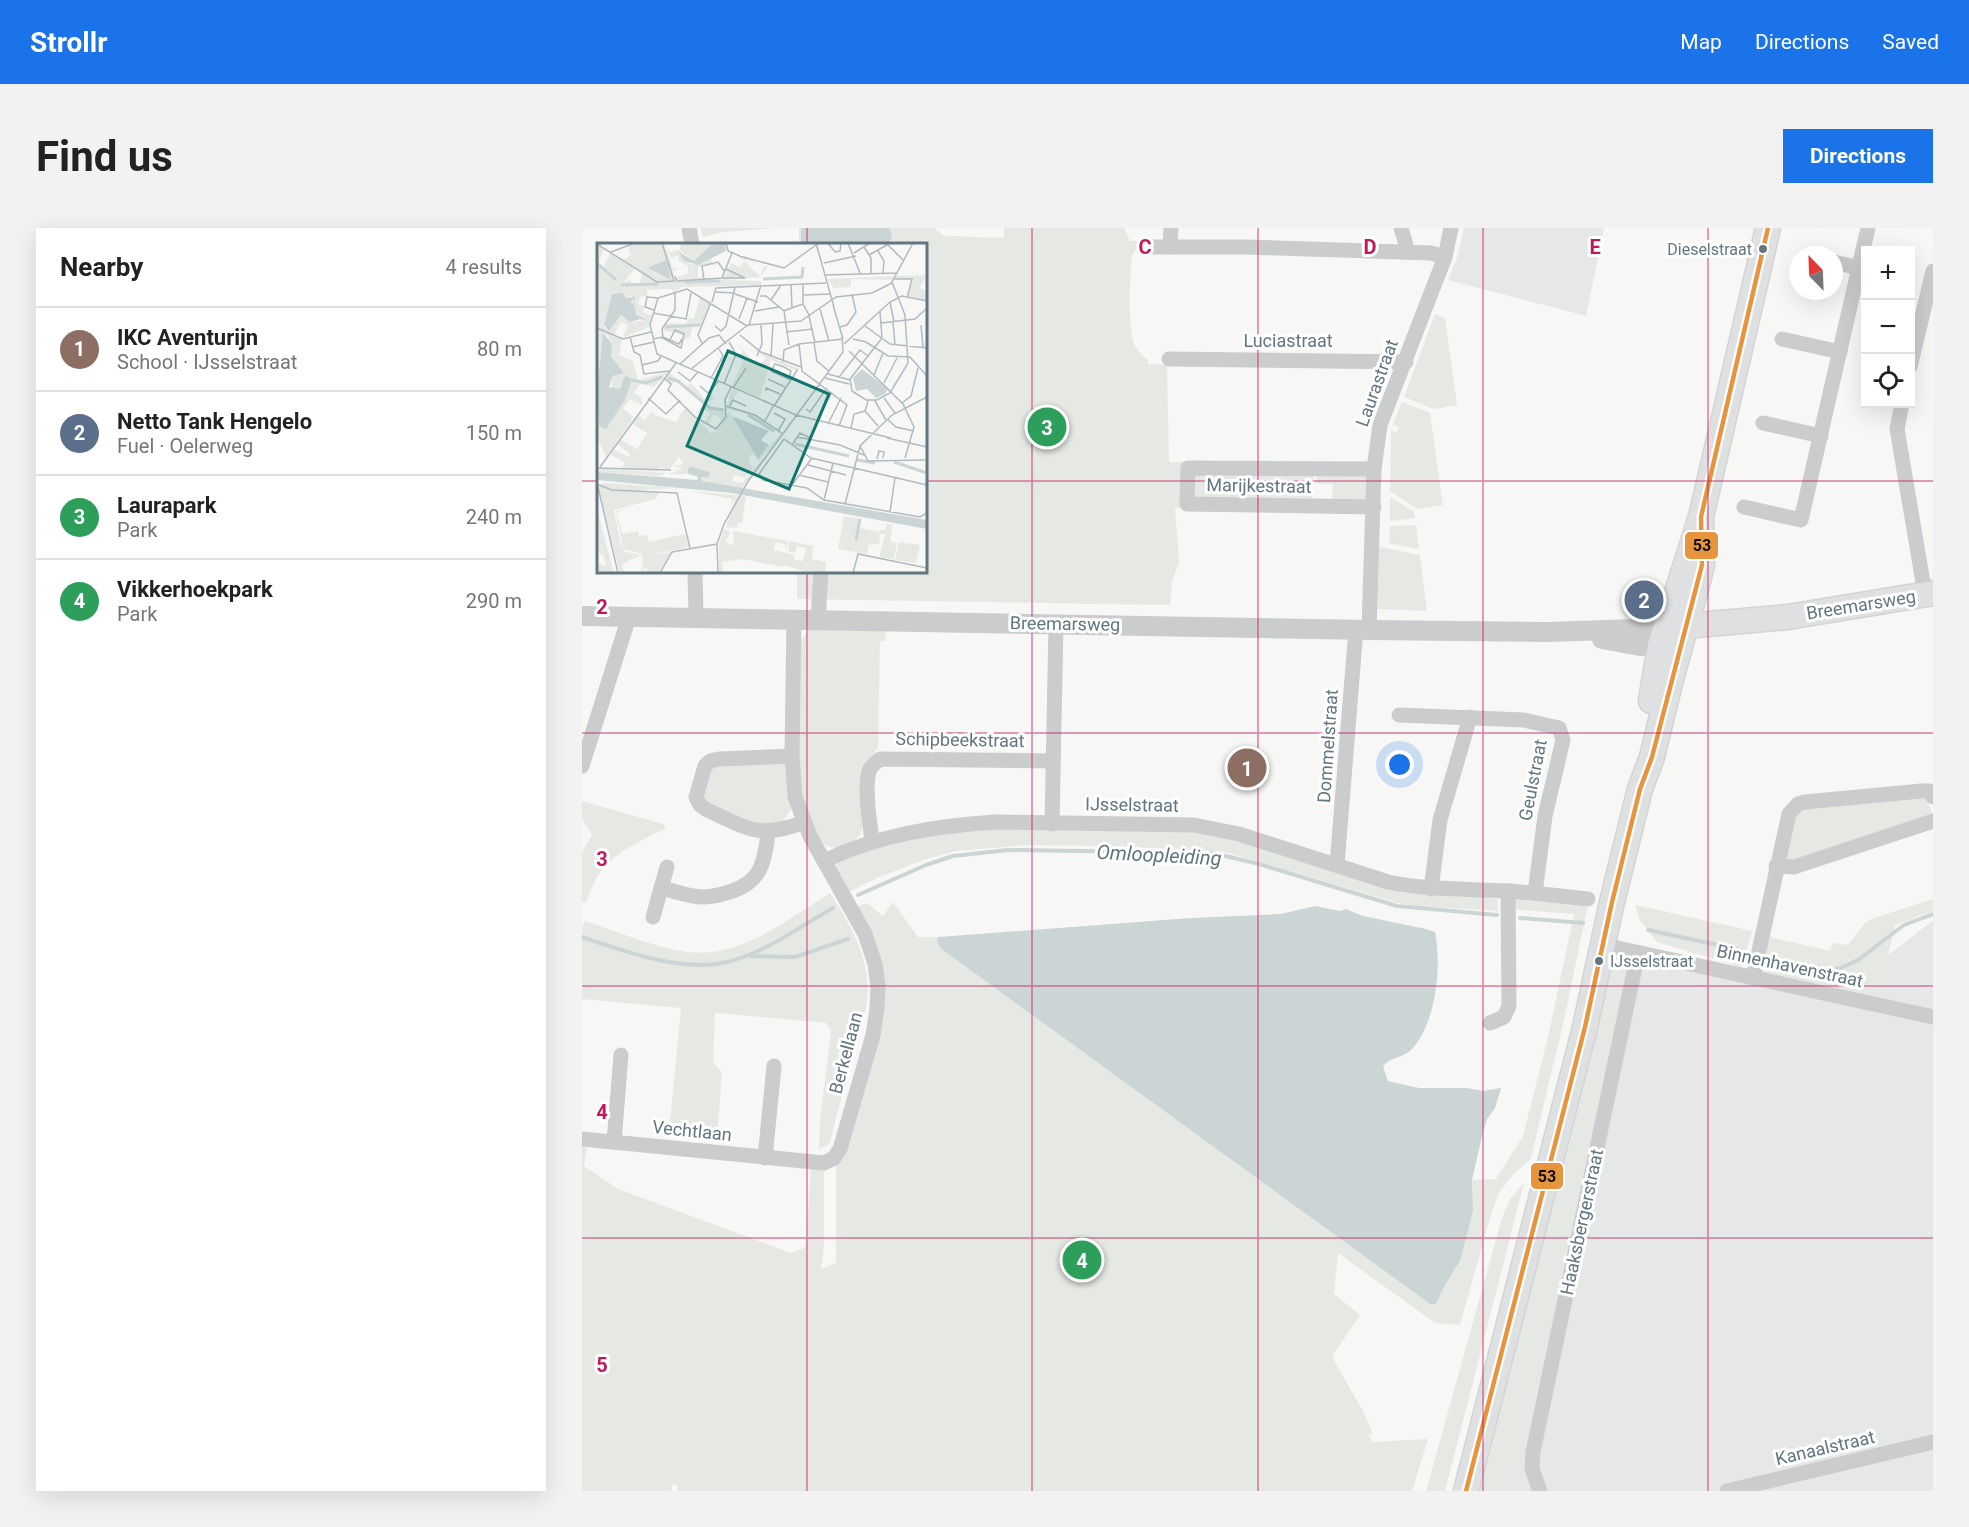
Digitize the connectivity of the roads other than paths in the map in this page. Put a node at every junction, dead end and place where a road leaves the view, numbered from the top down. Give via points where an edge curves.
1 (689, 228) edge
2 (1171, 228) edge
3 (1401, 228) edge
4 (1451, 228) edge
5 (1768, 228) edge
6 (1868, 228) edge
7 (692, 243) edge
8 (1153, 247) dead end
9 (1170, 247) junction
10 (1408, 252) junction
11 (1445, 257) junction
12 (1843, 264) edge
13 (1859, 268) junction
14 (1933, 271) edge
15 (1782, 339) dead end
16 (1840, 352) junction
17 (1914, 354) edge
18 (1169, 359) dead end
19 (1406, 362) junction
20 (1901, 408) edge
21 (1763, 423) dead end
22 (1821, 436) junction
23 (1374, 469) junction
24 (1374, 507) junction
25 (1744, 507) dead end
26 (695, 573) edge
27 (820, 573) edge
28 (1929, 594) edge
29 (582, 616) edge
30 (629, 617) junction
31 (696, 618) junction
32 (794, 620) junction
33 (818, 620) junction
34 (1056, 624) junction
35 (1362, 630) junction
36 (1674, 636) junction
37 (1399, 715) dead end
38 (1470, 717) junction
39 (792, 756) junction
40 (1053, 761) junction
41 (582, 766) edge
42 (1933, 797) edge
43 (1933, 820) edge
44 (804, 822) junction
45 (1052, 824) junction
46 (768, 832) junction
47 (872, 841) junction
48 (824, 861) junction
49 (1337, 865) junction
50 (1776, 866) junction
51 (667, 867) dead end
52 (661, 888) junction
53 (1431, 889) junction
54 (1508, 891) junction
55 (1535, 893) junction
56 (1588, 899) dead end
57 (653, 917) dead end
58 (1604, 945) junction
59 (1638, 953) junction
60 (1753, 978) junction
61 (1933, 1017) edge
62 (1490, 1023) dead end
63 (621, 1055) dead end
64 (774, 1066) dead end
65 (582, 1138) edge
66 (614, 1142) junction
67 (765, 1158) junction
68 (829, 1161) joint
69 (1933, 1442) edge
70 (1466, 1491) edge
71 (1540, 1491) edge
72 (1727, 1491) edge

1 - 7 street
2 - 9 street
3 - 10 street
4 - 11 street, Laurastraat
5 - 36 main road via 1701,517 1702,565
6 - 13 street
8 - 9 street
9 - 10 street
10 - 11 street
11 - 19 street, Laurastraat
12 - 13 street
13 - 16 street
14 - 17 street
15 - 16 street
16 - 22 street
18 - 19 street, Luciastraat
19 - 23 street, Laurastraat via 1380,425
20 - 28 street via 1897,429
21 - 22 street
22 - 25 street via 1801,520
23 - 24 street, Laurastraat
23 - 24 street, Marijkestraat via 1188,468 1187,504
24 - 35 street, Laurastraat
26 - 31 street
27 - 33 street
28 - 36 main road, Breemarsweg
29 - 30 street, Breemarsweg
30 - 31 street, Breemarsweg
30 - 41 street
31 - 32 street, Breemarsweg
32 - 33 street, Breemarsweg
32 - 39 street, Berkellaan
33 - 34 street, Breemarsweg
34 - 35 street, Breemarsweg
34 - 40 street
35 - 36 street, Breemarsweg
35 - 49 street, Dommelstraat
36 - 58 main road via 1652,757 1640,789
37 - 38 street, Geulstraat
38 - 53 street via 1440,820
38 - 55 street, Geulstraat via 1524,720 1558,728 1563,740 1545,816
39 - 44 street, Berkellaan via 795,797
39 - 46 street via 719,759 705,766 696,797 700,806 753,830
40 - 45 street
40 - 47 street, Schipbeekstraat via 880,759 871,767 868,778
42 - 50 street via 1929,791 1921,791 1798,804 1789,814
43 - 50 street via 1794,867
44 - 46 street
44 - 48 street, Berkellaan
45 - 47 street, IJsselstraat via 970,824
45 - 49 street, IJsselstraat via 1194,825 1239,834
46 - 52 street via 758,874 734,891 701,897
47 - 48 street, IJsselstraat
48 - 68 street, Berkellaan via 865,934 878,987 873,1035 840,1149
49 - 53 street, IJsselstraat via 1388,882
50 - 60 street
51 - 52 street
52 - 57 street
53 - 54 street, IJsselstraat
54 - 55 street, IJsselstraat
54 - 62 street via 1509,1006 1504,1017
55 - 56 street, IJsselstraat
58 - 59 street, Binnenhavenstraat
58 - 70 main road
59 - 60 street, Binnenhavenstraat
59 - 71 street, Haaksbergerstraat via 1533,1452 1532,1469
60 - 61 street, Binnenhavenstraat
63 - 66 street
64 - 67 street
65 - 66 street, Vechtlaan
66 - 67 street, Vechtlaan
67 - 68 street, Vechtlaan
69 - 72 street, Kanaalstraat

